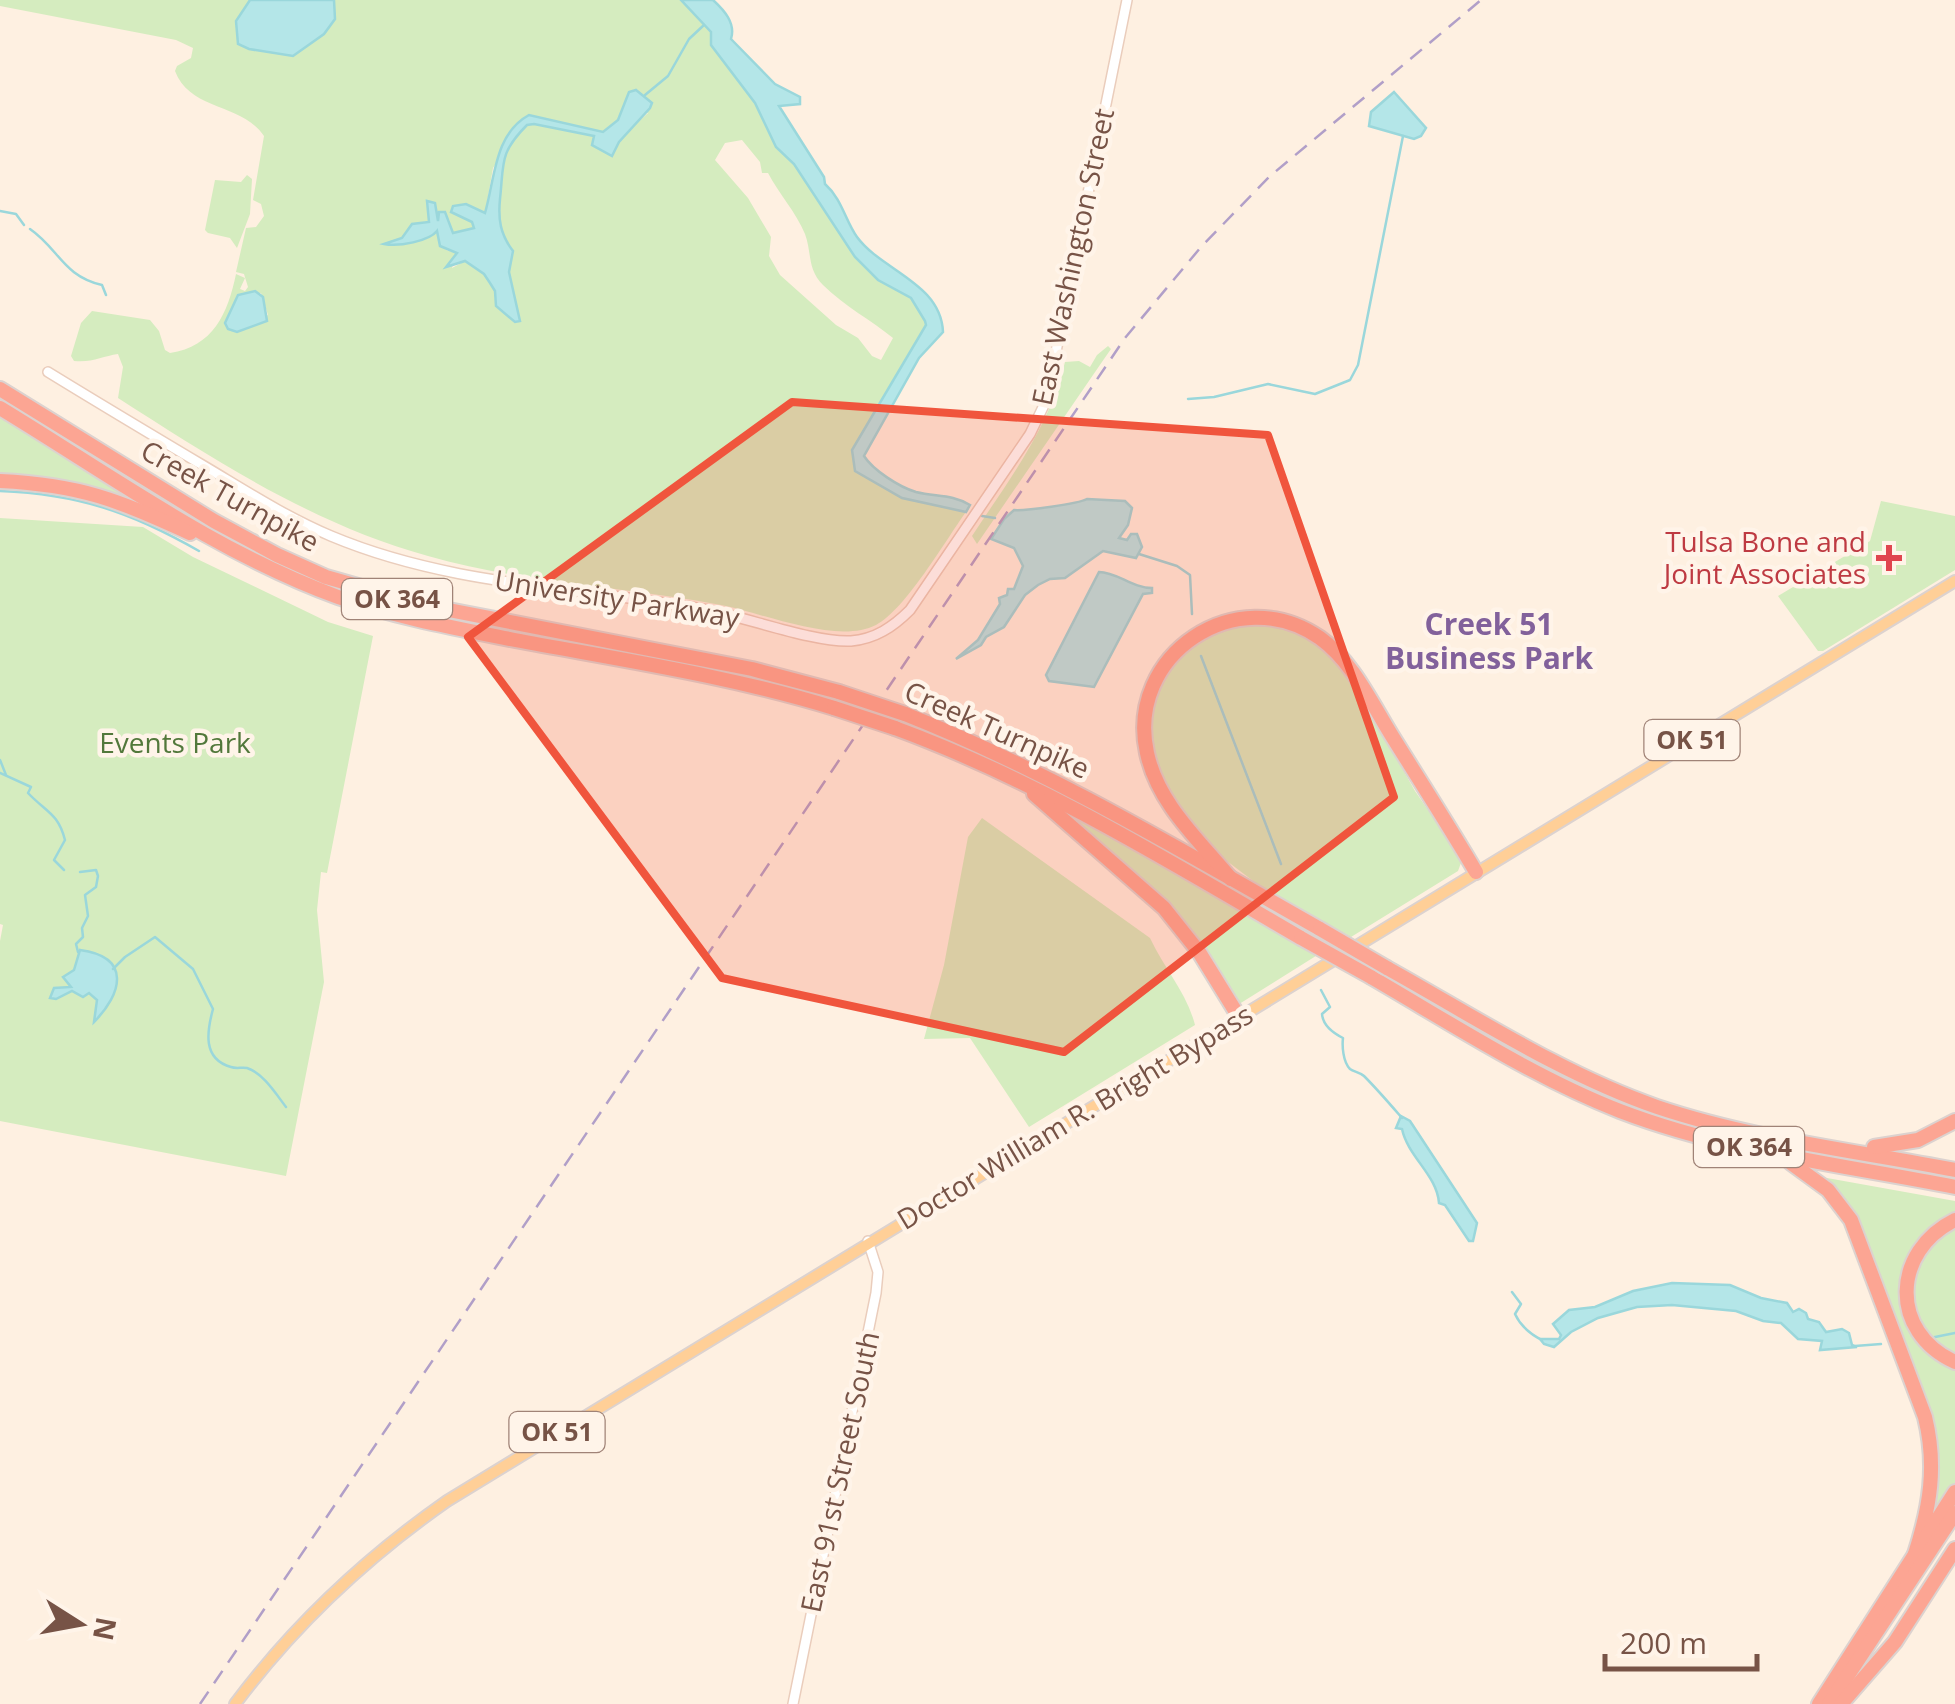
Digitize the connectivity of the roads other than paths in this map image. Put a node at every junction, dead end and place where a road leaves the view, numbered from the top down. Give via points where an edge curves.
1 (1127, 0) edge
2 (48, 372) dead end
3 (0, 389) edge
4 (0, 408) edge
5 (0, 481) edge
6 (279, 573) junction
7 (1955, 580) edge
8 (873, 636) joint
9 (959, 744) junction
10 (1014, 778) junction
11 (1476, 872) junction
12 (1231, 878) junction
13 (1239, 1017) junction
14 (1568, 1068) junction
15 (1552, 1080) junction
16 (1955, 1121) edge
17 (1874, 1147) junction
18 (1792, 1163) junction
19 (1955, 1163) edge
20 (1955, 1170) edge
21 (1955, 1187) edge
22 (1955, 1195) edge
23 (1955, 1220) edge
24 (868, 1241) junction
25 (1955, 1362) edge
26 (1955, 1492) edge
27 (1955, 1513) edge
28 (1955, 1530) edge
29 (1955, 1549) edge
30 (1915, 1554) junction
31 (235, 1704) edge
32 (793, 1704) edge
33 (1819, 1704) edge
34 (1830, 1704) edge
35 (1841, 1704) edge

1 - 8 street, East Washington Street via 1046,401 910,610
2 - 8 street, University Parkway via 272,507 376,553 489,580 704,609 833,640
3 - 9 highway, Creek Turnpike / OK 364, bridge via 214,521 326,577 428,606 752,669 905,714
4 - 6 highway, Creek Turnpike / OK 364
5 - 6 highway via 106,496
6 - 9 highway, Creek Turnpike / OK 364, bridge via 396,615 729,680
7 - 11 main road, Doctor William R. Bright Bypass / OK 51
9 - 10 highway, Creek Turnpike / OK 364
9 - 12 highway, Creek Turnpike / OK 364 via 999,753
10 - 13 highway via 1164,908
10 - 15 highway, Creek Turnpike / OK 364, bridge
11 - 12 highway via 1333,648 1306,630 1244,618 1188,640 1162,670 1145,718 1155,777
11 - 13 main road, Doctor William R. Bright Bypass / OK 51
12 - 14 highway, Creek Turnpike / OK 364, bridge
13 - 24 main road, Doctor William R. Bright Bypass / OK 51
14 - 17 highway via 1686,1108
14 - 20 highway, Creek Turnpike / OK 364 via 1684,1115
15 - 18 highway via 1641,1127
15 - 21 highway, Creek Turnpike / OK 364 via 1622,1112 1703,1137
16 - 17 highway via 1918,1140
17 - 19 highway
18 - 22 highway
18 - 30 highway via 1828,1190 1852,1220 1924,1417 1932,1477
23 - 25 highway via 1916,1254 1906,1294 1922,1337
24 - 31 main road, Doctor William R. Bright Bypass / OK 51 via 423,1518 331,1596
24 - 32 street, East 91st Street South via 878,1272 876,1294
26 - 30 highway
27 - 34 highway
28 - 35 highway
29 - 35 highway via 1895,1642
30 - 33 highway

